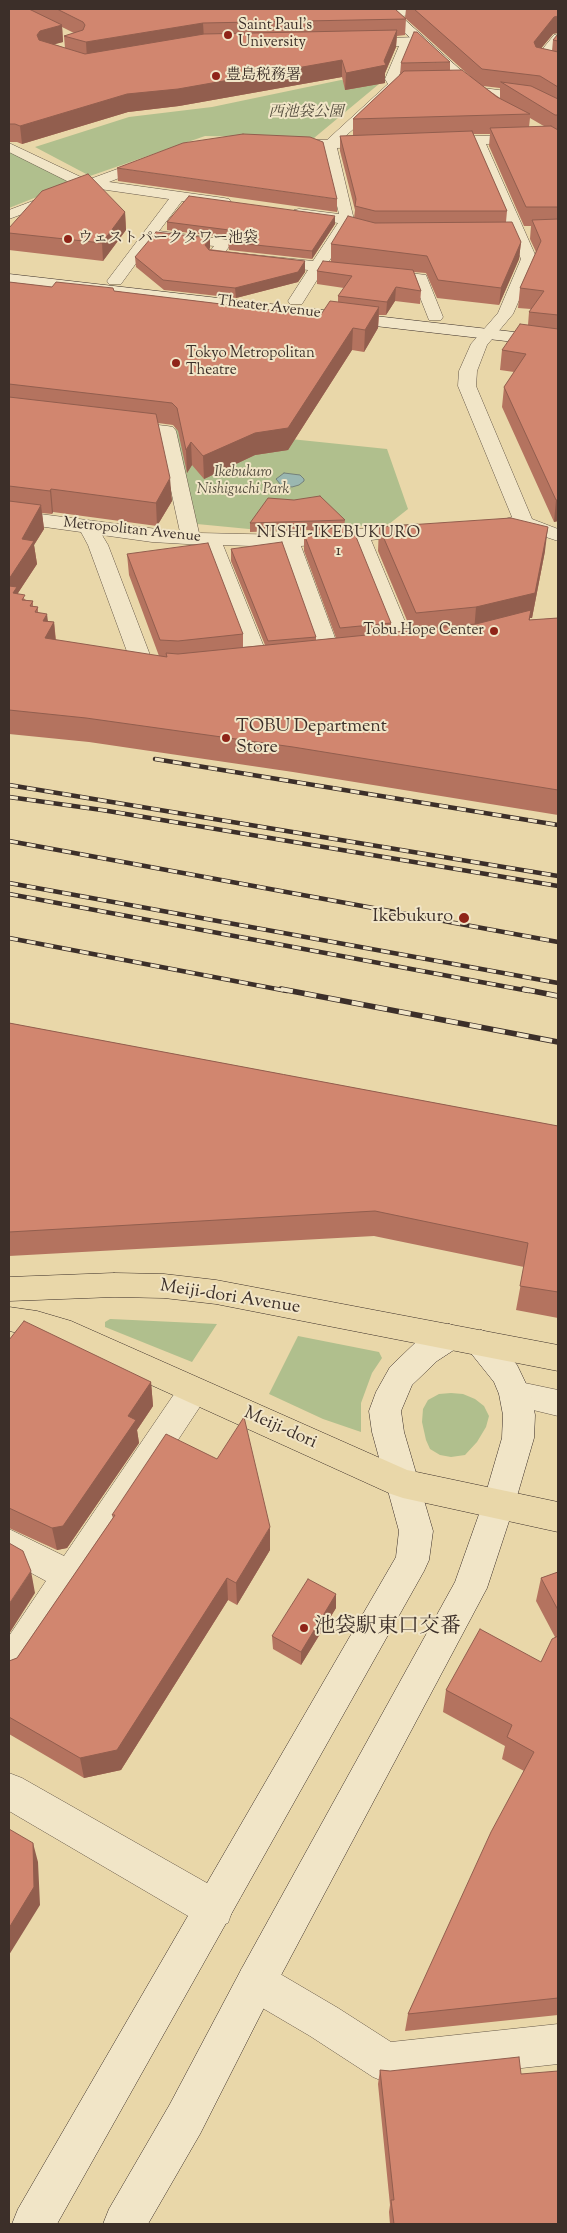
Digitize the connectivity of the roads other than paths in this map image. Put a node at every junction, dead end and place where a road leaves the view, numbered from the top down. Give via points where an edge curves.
1 (435, 9) edge
2 (388, 11) edge
3 (558, 38) edge
4 (350, 42) edge
5 (413, 42) junction
6 (558, 64) edge
7 (396, 84) junction
8 (412, 84) edge
9 (446, 84) edge
10 (470, 87) junction
11 (496, 106) edge
12 (558, 111) edge
13 (524, 124) edge
14 (477, 139) junction
15 (555, 140) edge
16 (427, 141) edge
17 (269, 142) edge
18 (388, 142) edge
19 (331, 144) junction
20 (9, 147) edge
21 (163, 156) edge
22 (90, 183) junction
23 (178, 196) junction
24 (236, 204) edge
25 (285, 211) edge
26 (9, 214) edge
27 (350, 225) junction
28 (525, 233) junction
29 (502, 234) edge
30 (150, 235) junction
31 (317, 267) junction
32 (9, 268) edge
33 (9, 278) edge
34 (115, 281) junction
35 (296, 301) junction
36 (435, 317) junction
37 (493, 329) junction
38 (558, 330) edge
39 (558, 342) edge
40 (107, 424) edge
41 (9, 516) edge
42 (524, 522) junction
43 (495, 523) edge
44 (88, 527) junction
45 (433, 528) edge
46 (558, 534) edge
47 (360, 536) junction
48 (201, 539) junction
49 (289, 541) junction
50 (406, 647) edge
51 (331, 654) edge
52 (258, 662) edge
53 (187, 670) edge
54 (9, 1289) edge
55 (9, 1319) edge
56 (449, 1337) junction
57 (481, 1343) junction
58 (558, 1358) edge
59 (194, 1390) junction
60 (514, 1394) junction
61 (558, 1403) edge
62 (403, 1484) junction
63 (499, 1503) junction
64 (558, 1517) edge
65 (9, 1544) edge
66 (69, 1576) junction
67 (9, 1666) edge
68 (9, 1791) edge
69 (214, 1909) junction
70 (256, 1982) junction
71 (558, 2044) edge
72 (33, 2224) edge
73 (124, 2224) edge

1 - 2 street
2 - 5 street
3 - 6 street via 540,60
4 - 5 street
5 - 7 street via 391,79
5 - 10 street
7 - 8 street
7 - 19 street
9 - 10 street
10 - 11 street
10 - 12 street via 519,96 546,97 551,108
13 - 15 street
14 - 15 street
14 - 16 street
14 - 28 street
17 - 19 street
18 - 19 street
19 - 27 street via 329,150
20 - 22 street via 80,182
21 - 22 street
22 - 23 street
22 - 26 street
23 - 24 street
23 - 30 street
25 - 27 street
27 - 31 street
28 - 29 street
28 - 37 street via 529,258 505,314
30 - 31 street via 224,243 215,255
30 - 34 street
31 - 35 street
31 - 36 street via 420,278
32 - 34 street, Theater Avenue
33 - 37 street, Theater Avenue
34 - 35 street, Theater Avenue
35 - 36 street, Theater Avenue
36 - 37 street, Theater Avenue
37 - 38 street, Theater Avenue
37 - 39 street, Theater Avenue
37 - 42 street via 480,344 470,365 467,386
40 - 48 street via 167,432
41 - 44 street, Metropolitan Avenue
42 - 43 street
42 - 46 street
44 - 48 street, Metropolitan Avenue
44 - 53 street via 144,664 165,671
45 - 47 street, Metropolitan Avenue
47 - 49 street, Metropolitan Avenue
47 - 50 street
48 - 49 street, Metropolitan Avenue
48 - 52 street
49 - 51 street
54 - 56 main road, Meiji-dori Avenue via 114,1285 173,1287 225,1293
55 - 59 main road, Meiji-dori via 60,1330
56 - 57 main road
56 - 62 street via 411,1364 400,1376 388,1404 388,1432
57 - 58 main road
57 - 60 street via 506,1374
59 - 62 main road, Meiji-dori
59 - 66 street
60 - 61 street
60 - 63 street via 519,1415 518,1438
62 - 63 main road, Meiji-dori
62 - 69 street via 416,1531 412,1560
63 - 64 main road, Meiji-dori
63 - 70 street via 470,1588
65 - 66 street
66 - 67 street
68 - 69 street
69 - 72 street
70 - 71 street via 387,2063
70 - 73 street via 185,2119

